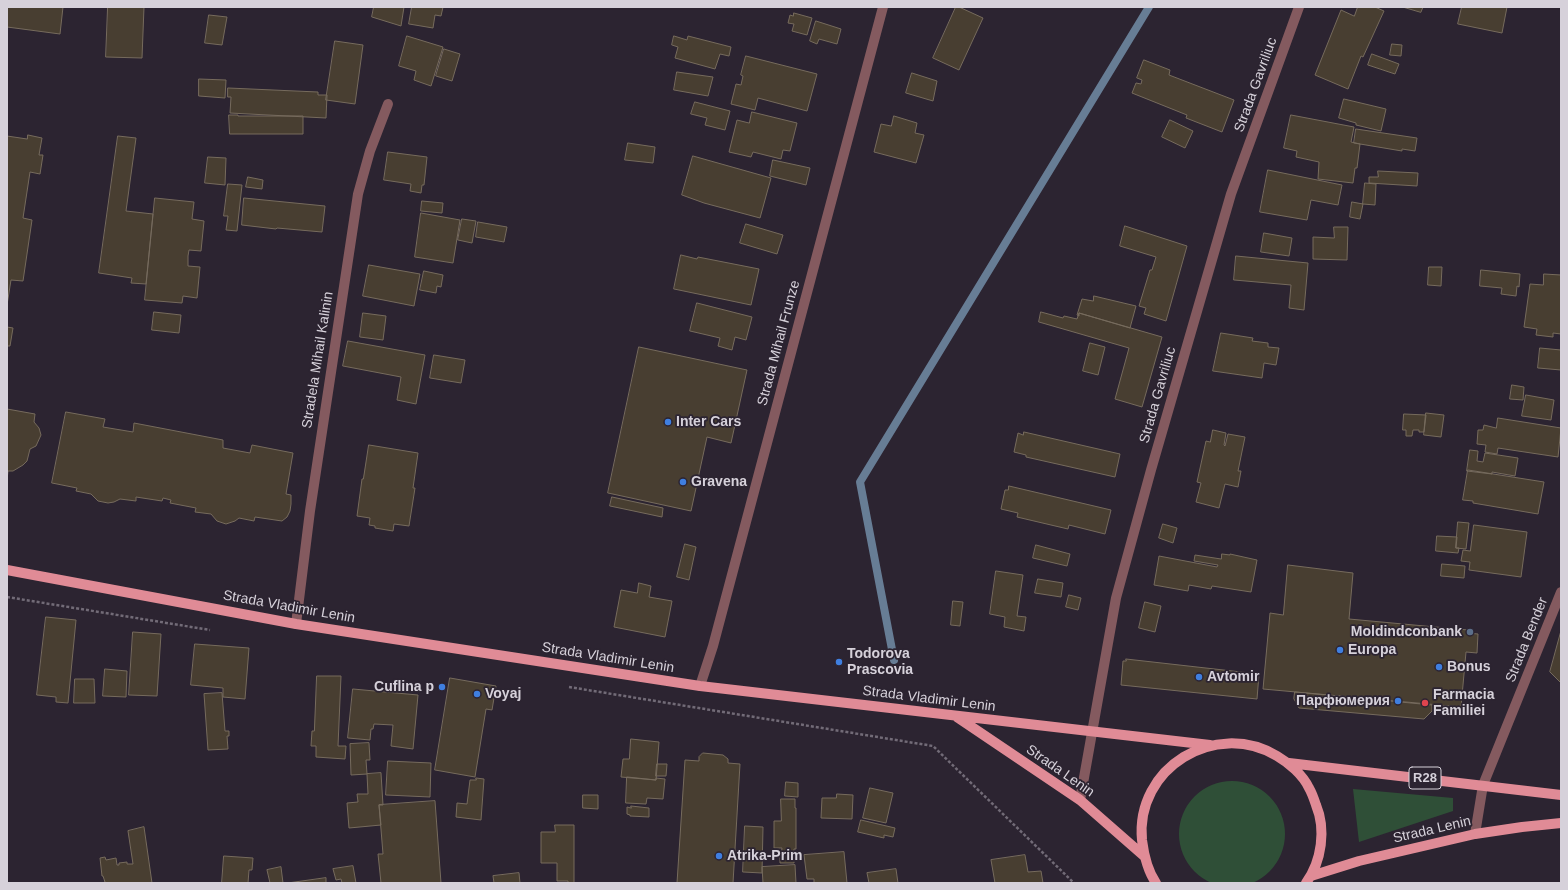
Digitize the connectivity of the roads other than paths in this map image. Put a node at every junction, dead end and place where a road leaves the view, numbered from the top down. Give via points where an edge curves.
1 (883, 7) edge
2 (1299, 7) edge
3 (388, 104) dead end
4 (7, 570) edge
5 (1561, 592) edge
6 (296, 624) junction
7 (700, 686) junction
8 (955, 716) junction
9 (1092, 731) junction
10 (1210, 745) junction
11 (1289, 763) junction
12 (1483, 785) junction
13 (1561, 795) edge
14 (1080, 800) junction
15 (1561, 824) edge
16 (1476, 834) junction
17 (1144, 856) junction
18 (1309, 880) edge
19 (1156, 883) edge

1 - 7 street, Strada Mihail Frunze
2 - 9 street, Strada Gavriliuc via 1231,194 1178,373 1116,598
3 - 6 street, Stradela Mihail Kalinin via 358,194 316,466
4 - 6 main road, Strada Vladimir Lenin
5 - 12 street, Strada Bender
6 - 7 main road, Strada Vladimir Lenin
7 - 8 main road, Strada Vladimir Lenin
8 - 9 main road, Strada Vladimir Lenin
8 - 14 main road, Strada Lenin
9 - 10 main road, Strada Vladimir Lenin
9 - 14 street, Strada Gavriliuc
10 - 11 main road, R28 via 1238,742 1265,749
10 - 17 main road, R28 via 1183,756 1162,775 1147,800 1141,828
11 - 12 main road, R28
11 - 18 main road, R28 via 1309,787 1320,816 1321,847
12 - 13 main road, R28
12 - 16 street, Strada Bender
14 - 17 main road, Strada Lenin
15 - 16 main road, Strada Lenin / R28
16 - 18 main road, Strada Lenin / R28 via 1359,862
17 - 19 main road, R28

